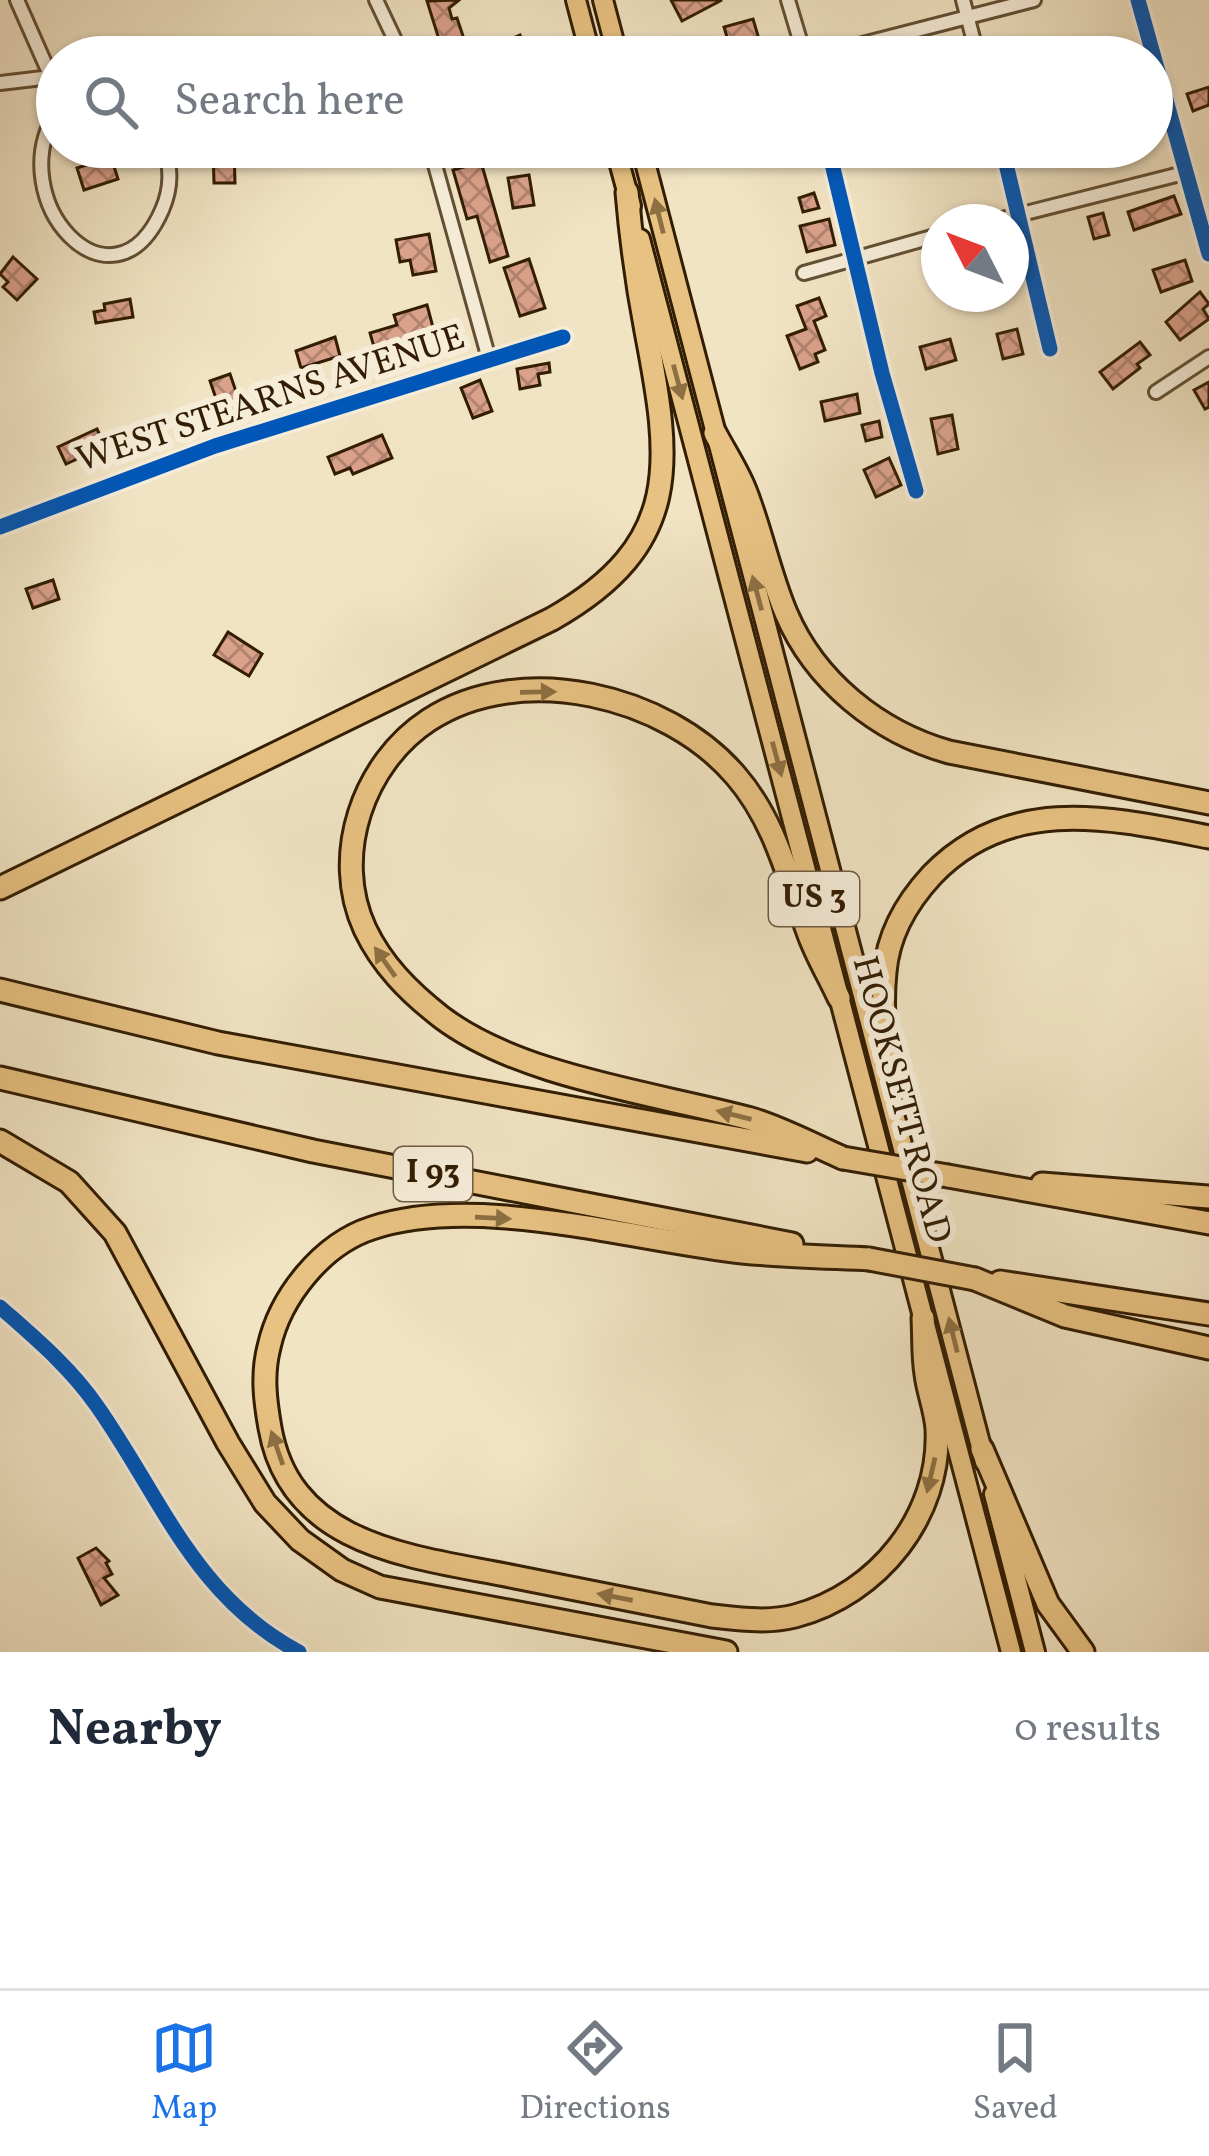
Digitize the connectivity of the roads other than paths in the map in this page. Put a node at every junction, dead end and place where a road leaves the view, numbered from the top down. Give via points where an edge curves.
1 (17, 0) edge
2 (376, 0) edge
3 (576, 0) edge
4 (603, 0) edge
5 (788, 0) edge
6 (963, 0) edge
7 (1034, 0) edge
8 (1138, 0) edge
9 (968, 19) junction
10 (393, 36) edge
11 (585, 36) edge
12 (612, 36) edge
13 (801, 36) edge
14 (896, 36) edge
15 (973, 36) edge
16 (1148, 36) edge
17 (36, 41) edge
18 (36, 81) edge
19 (0, 83) edge
20 (36, 131) edge
21 (1173, 132) edge
22 (31, 136) dead end
23 (168, 168) edge
24 (436, 168) edge
25 (621, 168) edge
26 (646, 168) edge
27 (834, 168) edge
28 (1007, 168) edge
29 (1184, 173) junction
30 (627, 192) junction
31 (1016, 204) edge
32 (1029, 212) edge
33 (921, 241) edge
34 (61, 248) dead end
35 (1209, 254) edge
36 (857, 257) junction
37 (1029, 258) edge
38 (804, 273) dead end
39 (563, 337) dead end
40 (1050, 350) dead end
41 (1209, 357) edge
42 (489, 359) junction
43 (1156, 392) dead end
44 (715, 433) junction
45 (916, 491) dead end
46 (0, 526) edge
47 (1209, 803) edge
48 (1209, 837) edge
49 (0, 888) edge
50 (0, 990) edge
51 (839, 998) junction
52 (0, 1078) edge
53 (889, 1083) junction
54 (0, 1141) edge
55 (843, 1158) junction
56 (1010, 1188) junction
57 (1209, 1197) edge
58 (1209, 1223) edge
59 (869, 1259) junction
60 (975, 1279) junction
61 (0, 1307) edge
62 (1209, 1314) edge
63 (922, 1318) junction
64 (1209, 1348) edge
65 (982, 1449) junction
66 (299, 1652) edge
67 (726, 1652) edge
68 (1011, 1652) edge
69 (1035, 1652) edge
70 (1083, 1652) edge

1 - 17 street
2 - 10 street
3 - 11 main road
4 - 12 main road
5 - 13 street
6 - 9 street
7 - 9 street
8 - 16 street
9 - 14 street
9 - 15 street
18 - 19 street
20 - 22 street
21 - 29 street
23 - 34 street via 168,197 146,234 107,254
24 - 42 street
25 - 30 main road, HOOKSETT ROAD / US 3
44 -> 26 main road, HOOKSETT ROAD / US 3
27 - 36 street
28 - 31 street
29 - 32 street
29 - 35 street
30 - 49 highway via 664,458 647,526 607,583 552,619
30 -> 51 main road, HOOKSETT ROAD / US 3
33 - 36 street
36 - 38 street
36 - 45 street
37 - 40 street
39 - 42 street, WEST STEARNS AVENUE
41 - 43 street
42 - 46 street, WEST STEARNS AVENUE via 215,446
44 - 47 highway via 745,488 799,639 866,712 949,752
53 -> 44 main road, HOOKSETT ROAD / US 3
48 - 53 highway via 1067,815 1012,824 961,850 916,892 890,944
50 - 55 highway via 218,1042
55 -> 51 highway via 758,1121 511,1055 445,1020 396,977 363,925 351,871 358,813 384,762 451,708 530,692 623,703 676,727 736,776 772,833
51 - 63 main road, HOOKSETT ROAD / US 3
52 - 59 highway, I 93 via 313,1151
65 -> 53 main road, HOOKSETT ROAD / US 3
54 - 67 highway via 69,1182 115,1233 265,1503 341,1570 380,1587
55 - 56 highway, bridge
56 - 57 highway via 1054,1182
56 - 58 highway
59 - 60 highway, I 93, bridge
63 -> 59 highway via 937,1427 921,1508 908,1536 864,1583 792,1617 712,1616 409,1557 355,1539 312,1508 272,1439 264,1391 275,1321 333,1248 369,1228 426,1215 507,1218 743,1252
60 - 62 highway, I 93
60 - 64 highway via 1065,1316
61 - 66 street via 76,1377 206,1577 257,1626
63 - 68 main road, HOOKSETT ROAD / US 3
65 - 69 main road, HOOKSETT ROAD / US 3
65 - 70 highway via 1048,1604

